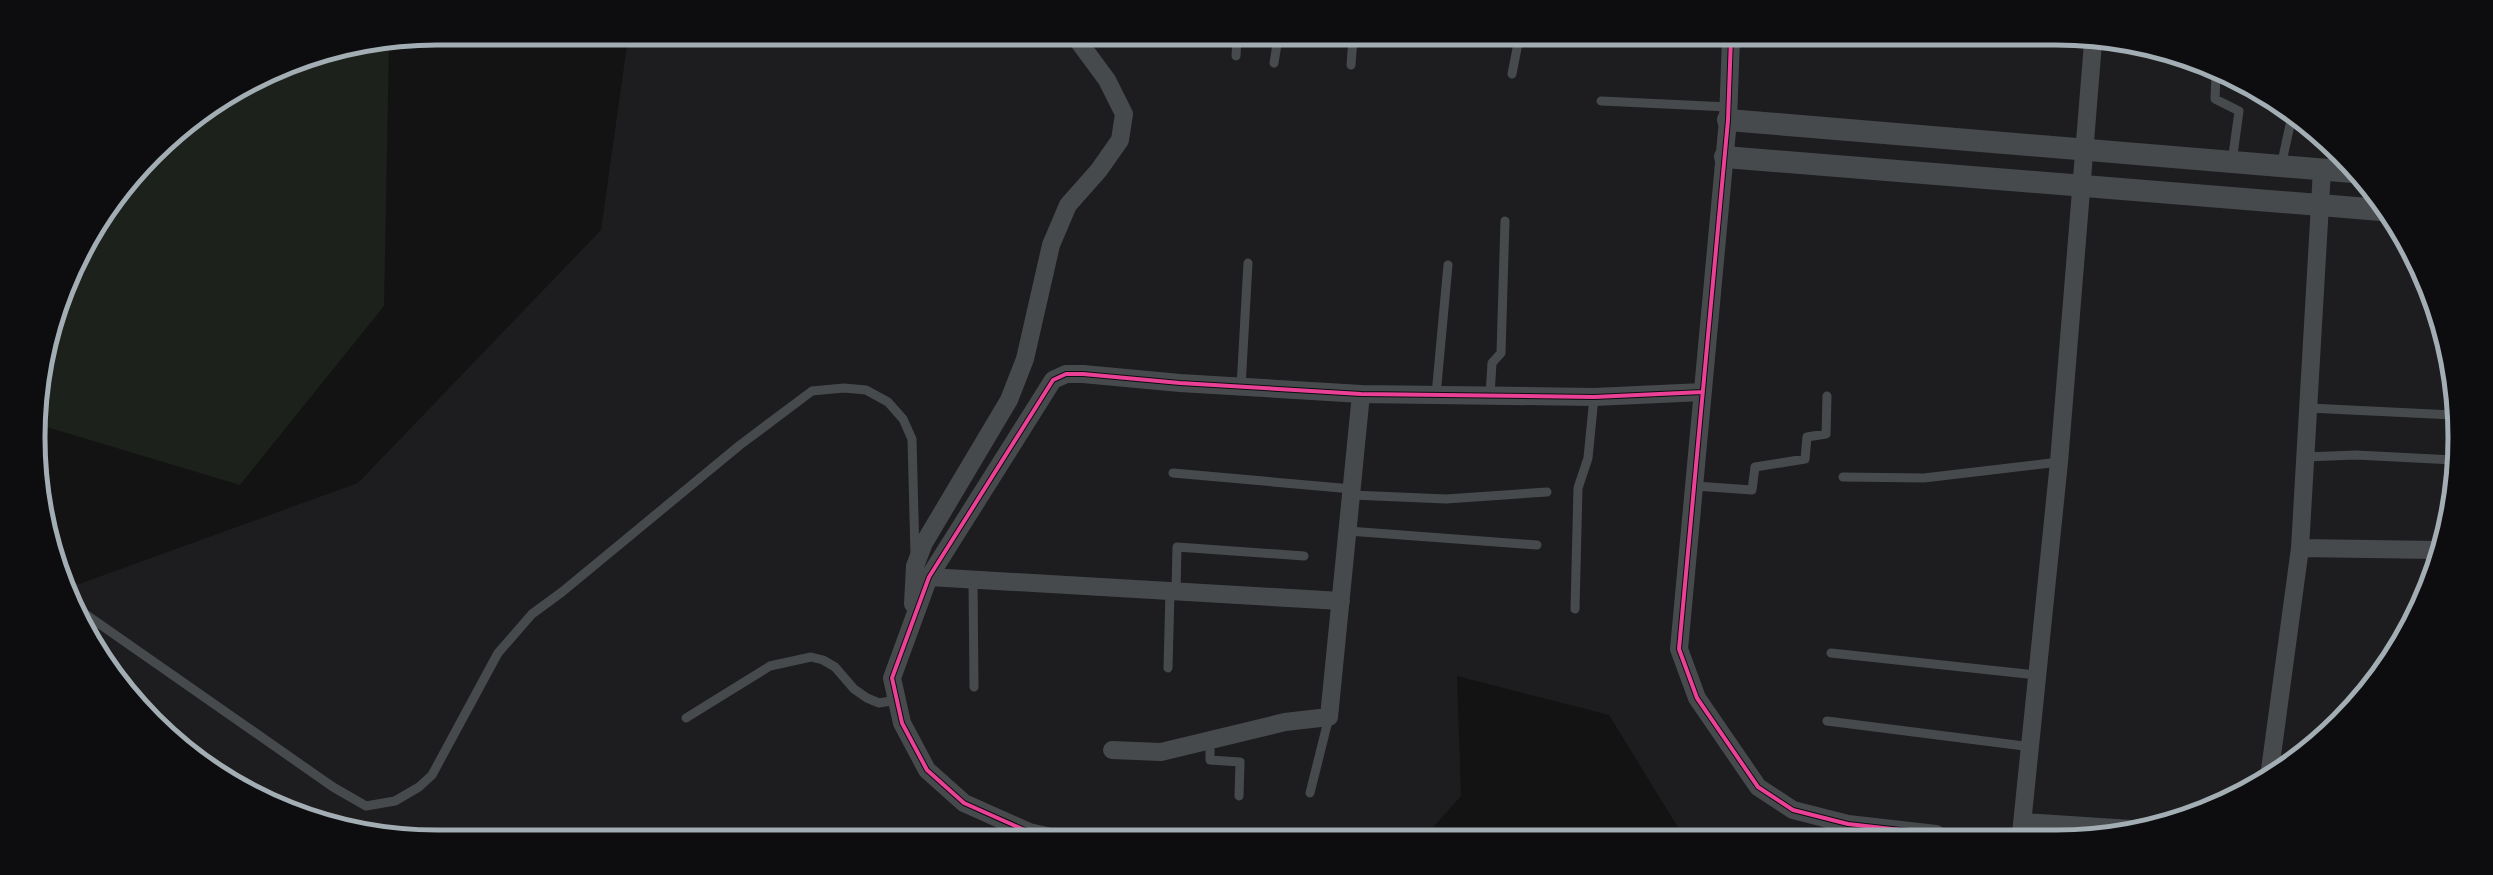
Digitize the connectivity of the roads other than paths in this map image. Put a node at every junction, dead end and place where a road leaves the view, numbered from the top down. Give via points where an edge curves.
1 (1081, 45) edge
2 (1237, 45) edge
3 (1277, 45) edge
4 (1352, 45) edge
5 (1518, 45) edge
6 (1731, 45) edge
7 (2093, 47) edge
8 (1236, 56) dead end
9 (1274, 63) dead end
10 (1351, 65) dead end
11 (1512, 74) dead end
12 (2216, 79) edge
13 (1601, 101) dead end
14 (1729, 114) junction
15 (2290, 123) edge
16 (2086, 150) junction
17 (1725, 157) junction
18 (2232, 162) junction
19 (2281, 166) junction
20 (2322, 170) junction
21 (2344, 171) edge
22 (2083, 186) junction
23 (2320, 204) junction
24 (2375, 209) edge
25 (1506, 221) dead end
26 (1248, 263) dead end
27 (1448, 265) dead end
28 (1241, 387) junction
29 (1704, 392) junction
30 (1361, 394) junction
31 (1436, 395) junction
32 (1490, 396) junction
33 (1827, 396) dead end
34 (1594, 397) junction
35 (2308, 408) junction
36 (2447, 415) edge
37 (2305, 457) junction
38 (2447, 460) edge
39 (2059, 462) junction
40 (1173, 473) dead end
41 (1843, 477) dead end
42 (1695, 486) junction
43 (1352, 492) junction
44 (1547, 492) dead end
45 (1348, 531) junction
46 (1537, 545) dead end
47 (2300, 548) junction
48 (2432, 550) edge
49 (1304, 556) dead end
50 (922, 571) junction
51 (973, 579) junction
52 (1173, 591) junction
53 (1341, 601) junction
54 (1575, 609) dead end
55 (88, 616) edge
56 (1831, 653) dead end
57 (1168, 668) dead end
58 (2036, 675) junction
59 (974, 687) dead end
60 (897, 700) junction
61 (1329, 717) junction
62 (686, 718) dead end
63 (1827, 721) dead end
64 (1210, 740) junction
65 (2032, 748) junction
66 (1112, 750) dead end
67 (2271, 766) edge
68 (1310, 793) dead end
69 (1239, 796) dead end
70 (2022, 828) edge
71 (2086, 829) edge
72 (1025, 830) edge
73 (1901, 830) edge

1 - 50 street via 1107,80 1124,114 1120,140 1099,170 1068,205 1051,245 1025,360 1009,400 924,543
2 - 8 lane
3 - 9 lane
4 - 10 lane
5 - 11 lane
6 - 14 street
7 - 16 street
12 - 18 lane via 2215,99 2239,111
13 - 14 lane
14 - 16 street
14 - 17 street
15 - 19 lane
16 - 18 street
16 - 22 street
17 - 22 street
17 - 29 street
18 - 19 street
19 - 20 street
20 - 21 street
20 - 23 street
22 - 23 street
22 - 39 street
23 - 24 street
23 - 35 street
25 - 32 lane via 1501,353 1492,363
26 - 28 lane
27 - 31 lane
28 - 30 street
28 - 50 street via 1066,374 1053,380
29 - 34 street
29 - 42 street
30 - 31 street
30 - 43 street
31 - 32 street
32 - 34 street
33 - 42 lane via 1826,434 1807,437 1805,459 1755,467 1752,490
34 - 54 lane via 1588,458 1578,488
35 - 36 lane
35 - 37 street
37 - 38 lane via 2356,455
37 - 47 street
39 - 41 lane via 1924,478
39 - 58 street
40 - 43 lane
42 - 73 street via 1679,649 1697,698 1758,787 1793,810 1848,824
43 - 44 lane via 1446,499
43 - 45 street
45 - 46 lane
45 - 53 street
47 - 48 street
47 - 67 street
49 - 52 lane via 1177,547
50 - 51 street
50 - 55 lane via 912,439 903,419 888,402 866,390 844,388 812,391 740,445 532,614 498,652 432,776 395,801 366,806 326,783
50 - 60 street via 911,625 892,678
51 - 52 street
51 - 59 lane
52 - 53 street
52 - 57 lane
53 - 61 street
56 - 58 lane
58 - 65 street
60 - 62 lane via 879,703 866,698 854,689 835,667 811,656 770,666
60 - 72 street via 902,722 926,770 964,803
61 - 64 street via 1285,722
61 - 68 lane
63 - 65 lane
64 - 66 street via 1161,752
64 - 69 lane via 1210,760 1240,762
65 - 70 street
70 - 71 street

